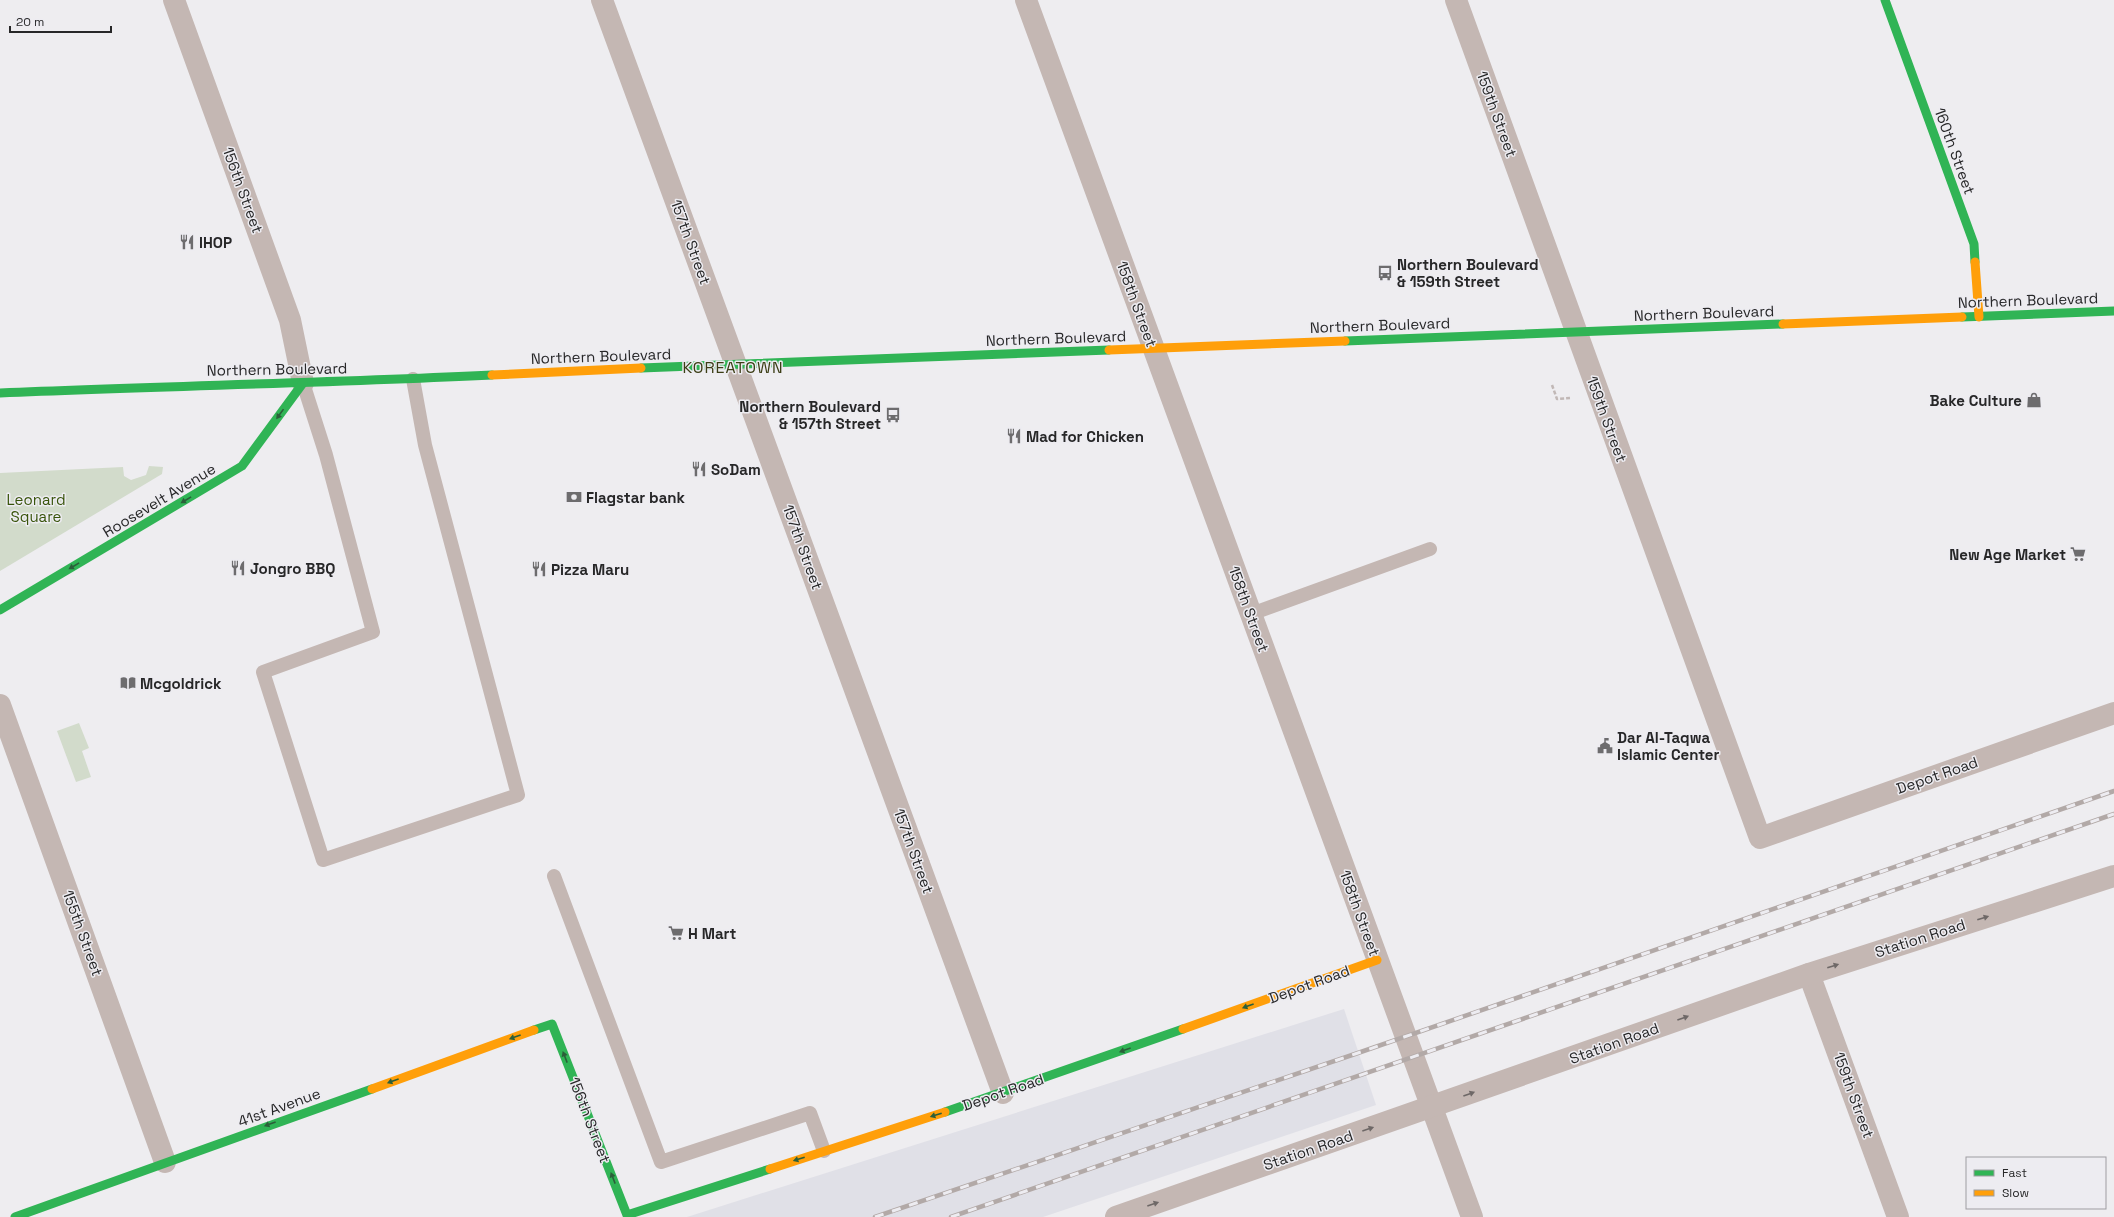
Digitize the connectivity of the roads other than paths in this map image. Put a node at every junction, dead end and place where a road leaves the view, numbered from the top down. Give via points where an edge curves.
1 (174, 0) edge
2 (602, 0) edge
3 (1026, 0) edge
4 (1456, 0) edge
5 (1885, 0) edge
6 (2114, 311) edge
7 (1979, 316) junction
8 (1575, 332) junction
9 (1153, 348) junction
10 (736, 365) junction
11 (413, 380) junction
12 (303, 383) junction
13 (0, 393) edge
14 (1430, 549) dead end
15 (0, 610) edge
16 (1251, 614) junction
17 (0, 705) edge
18 (2114, 713) edge
19 (1760, 838) joint
20 (554, 876) dead end
21 (2114, 876) edge
22 (1377, 960) junction
23 (1809, 974) junction
24 (552, 1024) joint
25 (1003, 1093) junction
26 (1432, 1107) junction
27 (824, 1151) junction
28 (165, 1162) junction
29 (627, 1215) joint
30 (15, 1217) edge
31 (1116, 1217) edge
32 (1472, 1217) edge
33 (1898, 1217) edge

1 - 12 street, 156th Street via 290,320
2 - 10 street, 157th Street
3 - 9 street, 158th Street
4 - 8 street, 159th Street
5 - 7 street, 160th Street via 1974,244
6 - 7 street, Northern Boulevard
7 - 8 street, Northern Boulevard
8 - 9 street, Northern Boulevard
8 - 19 street, 159th Street
9 - 10 street, Northern Boulevard
9 - 16 street, 158th Street
10 - 11 street, Northern Boulevard
10 - 25 street, 157th Street
11 - 12 street, Northern Boulevard
11 - 12 lane via 425,445 518,795 322,860 263,672 373,632 326,455
12 - 13 street, Northern Boulevard
12 -> 15 street, Roosevelt Avenue via 242,466
14 - 16 lane
16 - 22 street, 158th Street
17 - 28 street, 155th Street
18 - 19 street, Depot Road
20 - 27 lane via 661,1162 810,1113
23 -> 21 street, Station Road
22 -> 25 street, Depot Road
22 - 26 street, 158th Street
26 -> 23 street, Station Road
23 - 33 street, 159th Street
24 -> 28 street, 41st Avenue
29 -> 24 street, 156th Street
25 -> 27 street, Depot Road
31 -> 26 street, Station Road
26 - 32 street, 158th Street
27 -> 29 street, Depot Road
28 - 30 street, 41st Avenue

